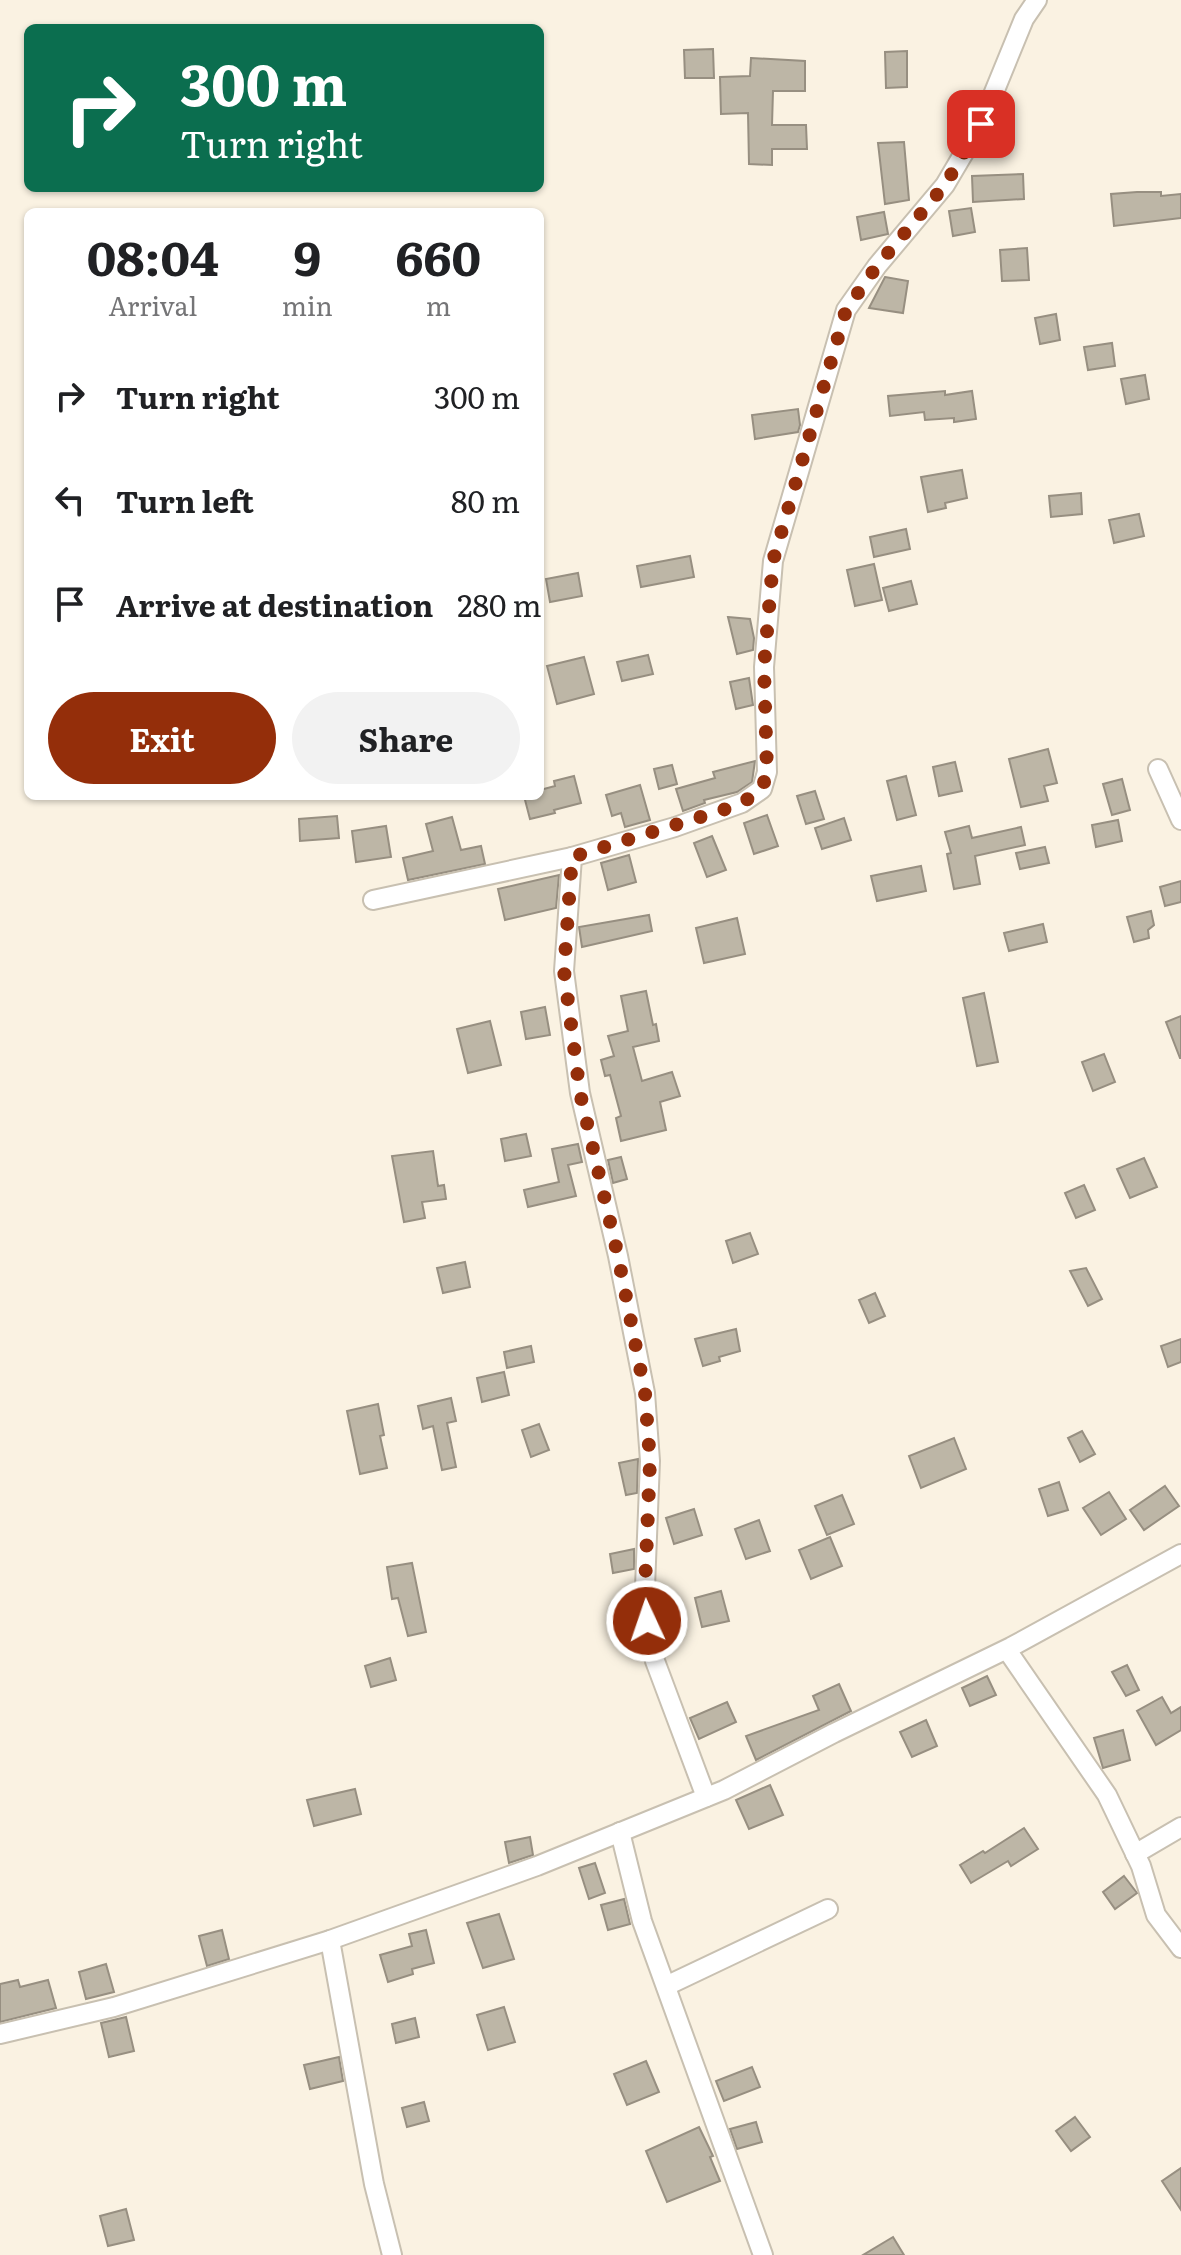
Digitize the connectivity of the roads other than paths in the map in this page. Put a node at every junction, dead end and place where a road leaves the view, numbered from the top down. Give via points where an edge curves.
1 (1037, 0) edge
2 (1158, 769) dead end
3 (1181, 820) edge
4 (572, 857) junction
5 (373, 900) dead end
6 (1181, 1554) edge
7 (1007, 1650) junction
8 (706, 1797) junction
9 (1181, 1827) edge
10 (620, 1832) junction
11 (1135, 1854) junction
12 (828, 1909) dead end
13 (330, 1940) junction
14 (1181, 1948) edge
15 (666, 1986) junction
16 (0, 2034) edge
17 (392, 2255) edge
18 (763, 2255) edge

1 - 4 street via 1024,19 981,124 945,185 846,310 773,561 764,667 767,772 762,789 715,813
2 - 3 street
4 - 5 street
4 - 8 street via 564,971 580,1093 645,1393 650,1461 647,1621 655,1661
6 - 7 street
7 - 8 street
7 - 11 street via 1107,1795
8 - 10 street
9 - 11 street
10 - 13 street
10 - 15 street via 642,1921
11 - 14 street via 1156,1915
12 - 15 street
13 - 16 street via 114,2007
13 - 17 street
15 - 18 street

